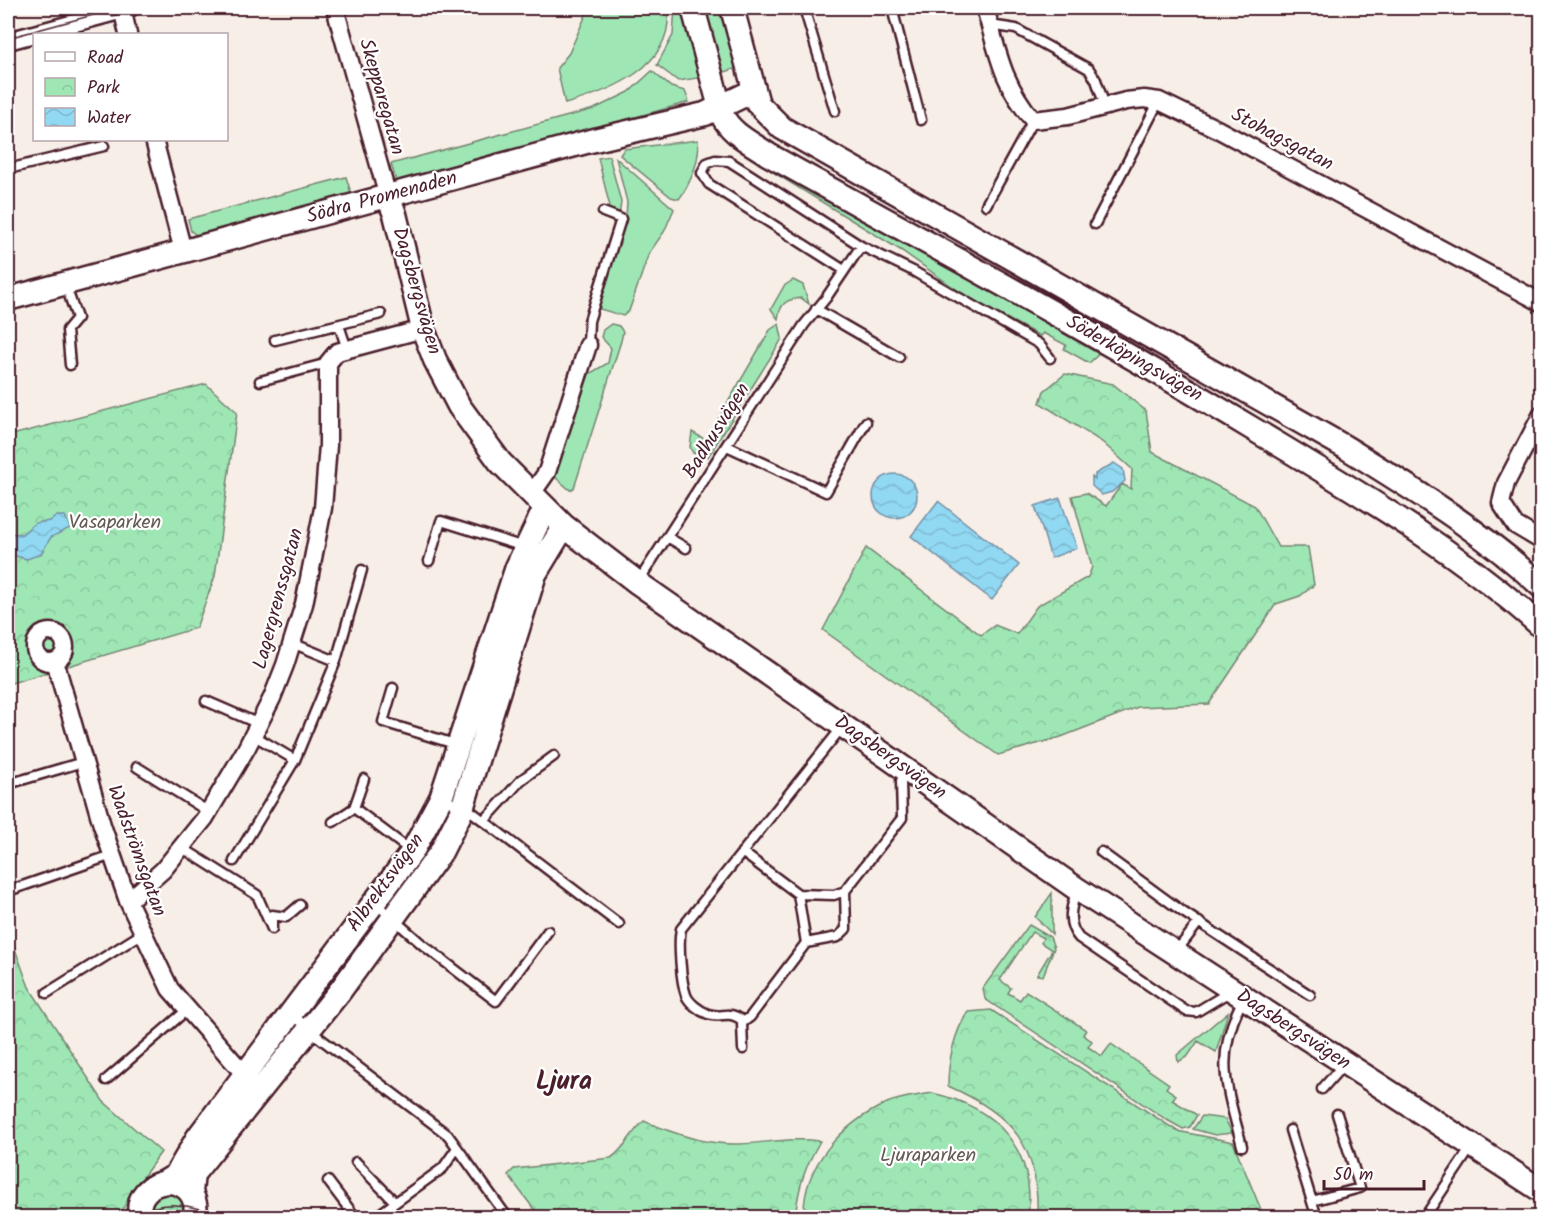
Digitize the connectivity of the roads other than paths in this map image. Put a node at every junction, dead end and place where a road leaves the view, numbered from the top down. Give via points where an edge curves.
1 (125, 8) edge
2 (335, 8) edge
3 (693, 8) edge
4 (732, 8) edge
5 (804, 8) edge
6 (892, 8) edge
7 (985, 8) edge
8 (990, 25) junction
9 (36, 33) edge
10 (128, 33) edge
11 (33, 34) edge
12 (8, 41) edge
13 (753, 91) junction
14 (1159, 101) junction
15 (1105, 106) junction
16 (720, 108) junction
17 (835, 111) dead end
18 (921, 120) dead end
19 (1033, 120) junction
20 (154, 141) edge
21 (104, 146) dead end
22 (8, 169) edge
23 (388, 197) junction
24 (986, 205) dead end
25 (603, 212) dead end
26 (1095, 224) dead end
27 (861, 246) junction
28 (183, 252) junction
29 (844, 270) junction
30 (65, 283) junction
31 (8, 299) edge
32 (1542, 303) edge
33 (816, 309) junction
34 (381, 315) dead end
35 (339, 325) junction
36 (423, 329) junction
37 (275, 340) dead end
38 (588, 345) joint
39 (346, 349) junction
40 (899, 357) dead end
41 (1050, 358) dead end
42 (328, 363) junction
43 (70, 365) dead end
44 (260, 381) dead end
45 (1542, 414) edge
46 (866, 422) dead end
47 (727, 446) junction
48 (538, 501) junction
49 (564, 526) junction
50 (669, 538) junction
51 (1542, 541) edge
52 (530, 542) junction
53 (686, 548) dead end
54 (429, 561) dead end
55 (362, 570) dead end
56 (638, 583) junction
57 (1542, 587) edge
58 (1542, 627) edge
59 (292, 643) junction
60 (55, 661) dead end
61 (336, 661) junction
62 (393, 688) dead end
63 (206, 701) dead end
64 (843, 726) junction
65 (256, 730) junction
66 (459, 745) junction
67 (554, 756) dead end
68 (295, 760) junction
69 (83, 762) junction
70 (137, 767) dead end
71 (364, 779) dead end
72 (901, 781) dead end
73 (8, 784) edge
74 (441, 798) junction
75 (462, 807) junction
76 (354, 808) junction
77 (209, 812) junction
78 (484, 821) junction
79 (333, 822) dead end
80 (181, 847) junction
81 (412, 852) junction
82 (742, 852) junction
83 (1101, 852) dead end
84 (112, 855) junction
85 (234, 861) dead end
86 (1077, 889) junction
87 (8, 891) edge
88 (845, 891) junction
89 (798, 894) junction
90 (128, 901) junction
91 (374, 902) junction
92 (300, 905) dead end
93 (392, 918) junction
94 (1199, 922) junction
95 (619, 924) dead end
96 (548, 932) dead end
97 (143, 933) junction
98 (806, 943) junction
99 (1175, 954) junction
100 (47, 993) dead end
101 (1237, 995) junction
102 (1310, 995) dead end
103 (188, 1009) junction
104 (291, 1013) junction
105 (743, 1022) junction
106 (309, 1030) junction
107 (743, 1049) dead end
108 (1344, 1064) junction
109 (244, 1076) junction
110 (106, 1080) dead end
111 (1322, 1089) dead end
112 (261, 1092) junction
113 (1337, 1114) dead end
114 (1290, 1130) dead end
115 (1242, 1146) dead end
116 (1472, 1146) junction
117 (456, 1148) junction
118 (356, 1162) dead end
119 (328, 1181) dead end
120 (164, 1183) junction
121 (1542, 1191) edge
122 (191, 1192) junction
123 (1312, 1201) junction
124 (395, 1202) junction
125 (1429, 1216) edge
126 (140, 1218) edge
127 (195, 1218) edge
128 (356, 1218) edge
129 (374, 1218) edge
130 (508, 1218) edge
131 (1317, 1218) edge

1 - 9 street
1 - 10 street
2 - 23 street, Skepparegatan
3 - 16 main road, Söderköpingsvägen
4 - 13 main road, Söderköpingsvägen
5 - 17 lane
6 - 18 lane
7 - 8 street
8 - 15 lane via 1016,29 1089,69
8 - 19 street via 1005,79
11 - 12 street
13 - 16 main road, Södra Promenaden
13 - 57 main road, Söderköpingsvägen via 763,111 795,136 1345,447 1407,485
14 - 15 street, Stohagsgatan via 1144,99
14 - 26 lane
14 - 32 street, Stohagsgatan
15 - 19 street, Stohagsgatan
16 - 23 main road, Södra Promenaden
16 - 58 main road, Söderköpingsvägen via 734,130 769,155 1114,346 1397,516 1462,560
19 - 24 lane
20 - 28 street
21 - 22 lane
23 - 28 main road, Södra Promenaden
23 - 36 main road, Dagsbergsvägen
25 - 38 lane via 621,219 589,321
27 - 29 lane, Badhusvägen
27 - 29 lane via 729,162 707,163 702,173 709,184
27 - 41 lane via 1039,344
28 - 30 main road, Södra Promenaden
29 - 33 lane, Badhusvägen
30 - 31 main road, Södra Promenaden
30 - 43 lane via 76,318 67,330
33 - 40 lane
33 - 47 lane, Badhusvägen
34 - 35 lane
35 - 37 lane
35 - 39 lane
36 - 39 street
36 - 48 main road, Dagsbergsvägen via 459,406 500,462
38 - 48 street, Albrektsvägen
39 - 42 street via 337,352
42 - 44 lane
42 - 59 street, Lagergrenssgatan via 324,508
45 - 51 street via 1506,483 1501,503 1515,525
46 - 47 lane via 826,492
47 - 50 lane, Badhusvägen
48 - 49 main road, Dagsbergsvägen
48 - 52 main road, Albrektsvägen
49 - 56 main road, Dagsbergsvägen
49 - 75 main road, Albrektsvägen via 535,574
50 - 53 lane
50 - 56 lane, Badhusvägen
52 - 54 lane via 441,521
52 - 66 main road, Albrektsvägen via 517,567
55 - 61 lane
56 - 64 main road, Dagsbergsvägen
59 - 61 lane
59 - 65 street, Lagergrenssgatan
60 - 69 street, Wadströmsgatan
61 - 68 lane
62 - 66 lane via 383,722
63 - 65 lane
64 - 82 lane
64 - 86 main road, Dagsbergsvägen
65 - 68 lane
65 - 77 street, Lagergrenssgatan
66 - 74 main road, Albrektsvägen
67 - 78 lane via 522,780
68 - 85 lane
69 - 73 lane
69 - 84 street, Wadströmsgatan
70 - 77 lane
71 - 76 lane
72 - 88 lane via 902,818
74 - 75 lane
74 - 81 main road, Albrektsvägen
75 - 78 lane
75 - 93 main road, Albrektsvägen via 441,852
76 - 79 lane
76 - 81 lane
77 - 80 street, Lagergrenssgatan
78 - 95 lane
80 - 90 street, Lagergrenssgatan via 163,870
80 - 92 lane via 257,895 272,928 272,915 286,917
81 - 91 main road, Albrektsvägen
82 - 89 lane
82 - 105 lane via 681,929 678,941 686,996 708,1014 733,1014
83 - 94 lane
84 - 87 lane
84 - 90 street, Wadströmsgatan
86 - 99 main road, Dagsbergsvägen
86 - 101 lane via 1070,909 1071,929 1079,938 1186,1011 1196,1012
88 - 89 lane via 834,895
88 - 98 lane via 846,929 838,937
89 - 98 lane
90 - 97 street, Wadströmsgatan
91 - 93 lane
91 - 104 main road, Albrektsvägen
93 - 96 lane via 496,1001
93 - 106 main road, Albrektsvägen
94 - 99 lane
94 - 102 lane
97 - 100 lane
97 - 103 street, Wadströmsgatan via 170,989
98 - 105 lane
99 - 101 main road, Dagsbergsvägen
101 - 108 main road, Dagsbergsvägen
101 - 115 lane via 1225,1044 1226,1086
103 - 109 street, Wadströmsgatan
103 - 110 lane
104 - 106 lane
104 - 109 main road, Albrektsvägen
105 - 107 lane
106 - 112 main road, Albrektsvägen
106 - 117 lane via 412,1106 448,1135
108 - 111 lane
108 - 116 main road, Dagsbergsvägen
109 - 112 street, Wadströmsgatan
109 - 120 main road, Albrektsvägen via 198,1137 176,1175
112 - 122 main road, Albrektsvägen via 193,1174
113 - 123 lane via 1360,1188
114 - 123 lane
116 - 121 main road, Dagsbergsvägen
116 - 125 lane
117 - 124 lane via 443,1168
117 - 130 lane
118 - 124 lane
119 - 128 lane
120 - 122 main road via 174,1182
120 - 126 main road, Albrektsvägen via 143,1195
122 - 127 main road
123 - 131 lane
124 - 129 lane

